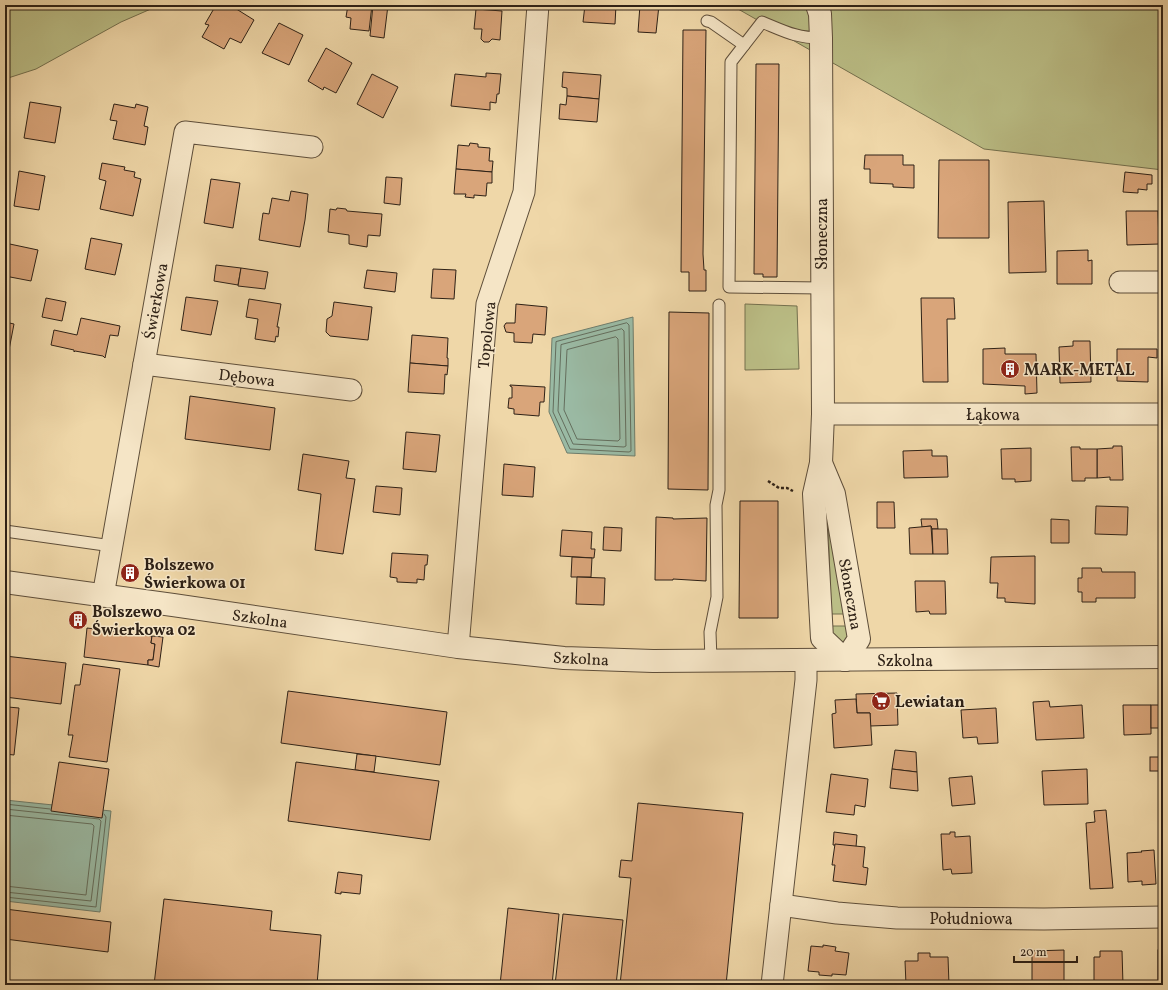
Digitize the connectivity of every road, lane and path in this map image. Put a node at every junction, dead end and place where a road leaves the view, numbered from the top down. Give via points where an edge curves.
1 (538, 5) edge
2 (817, 5) edge
3 (707, 21) dead end
4 (821, 38) junction
5 (744, 44) junction
6 (312, 147) dead end
7 (1120, 282) dead end
8 (1163, 282) edge
9 (822, 288) junction
10 (719, 305) dead end
11 (144, 364) junction
12 (350, 390) dead end
13 (823, 414) junction
14 (1163, 414) edge
15 (821, 463) junction
16 (5, 531) edge
17 (112, 546) junction
18 (5, 582) edge
19 (103, 596) junction
20 (458, 647) junction
21 (1163, 657) edge
22 (711, 660) junction
23 (806, 660) junction
24 (845, 660) junction
25 (781, 905) junction
26 (1163, 917) edge
27 (772, 985) edge

1 - 20 street, Topolowa via 524,192 487,304
2 - 4 street, Słoneczna
3 - 5 lane
4 - 5 lane via 794,35 762,22
4 - 9 street, Słoneczna
5 - 9 lane via 731,62 728,288
6 - 11 street, Świerkowa via 185,132
7 - 8 street
9 - 13 street, Słoneczna
10 - 22 lane via 717,597 710,632
11 - 12 street, Dębowa
11 - 17 street, Świerkowa
13 - 14 street, Łąkowa
13 - 15 street, Słoneczna
15 - 24 street, Słoneczna via 834,494 859,639
15 - 24 street, Słoneczna via 814,494 822,638
16 - 17 lane
17 - 19 street, Świerkowa
18 - 19 street, Szkolna
19 - 20 street, Szkolna
20 - 22 street, Szkolna via 564,658
21 - 24 street, Szkolna
22 - 23 street, Szkolna
23 - 24 street, Szkolna
23 - 25 street via 806,680
25 - 26 street, Południowa via 897,918
25 - 27 street

